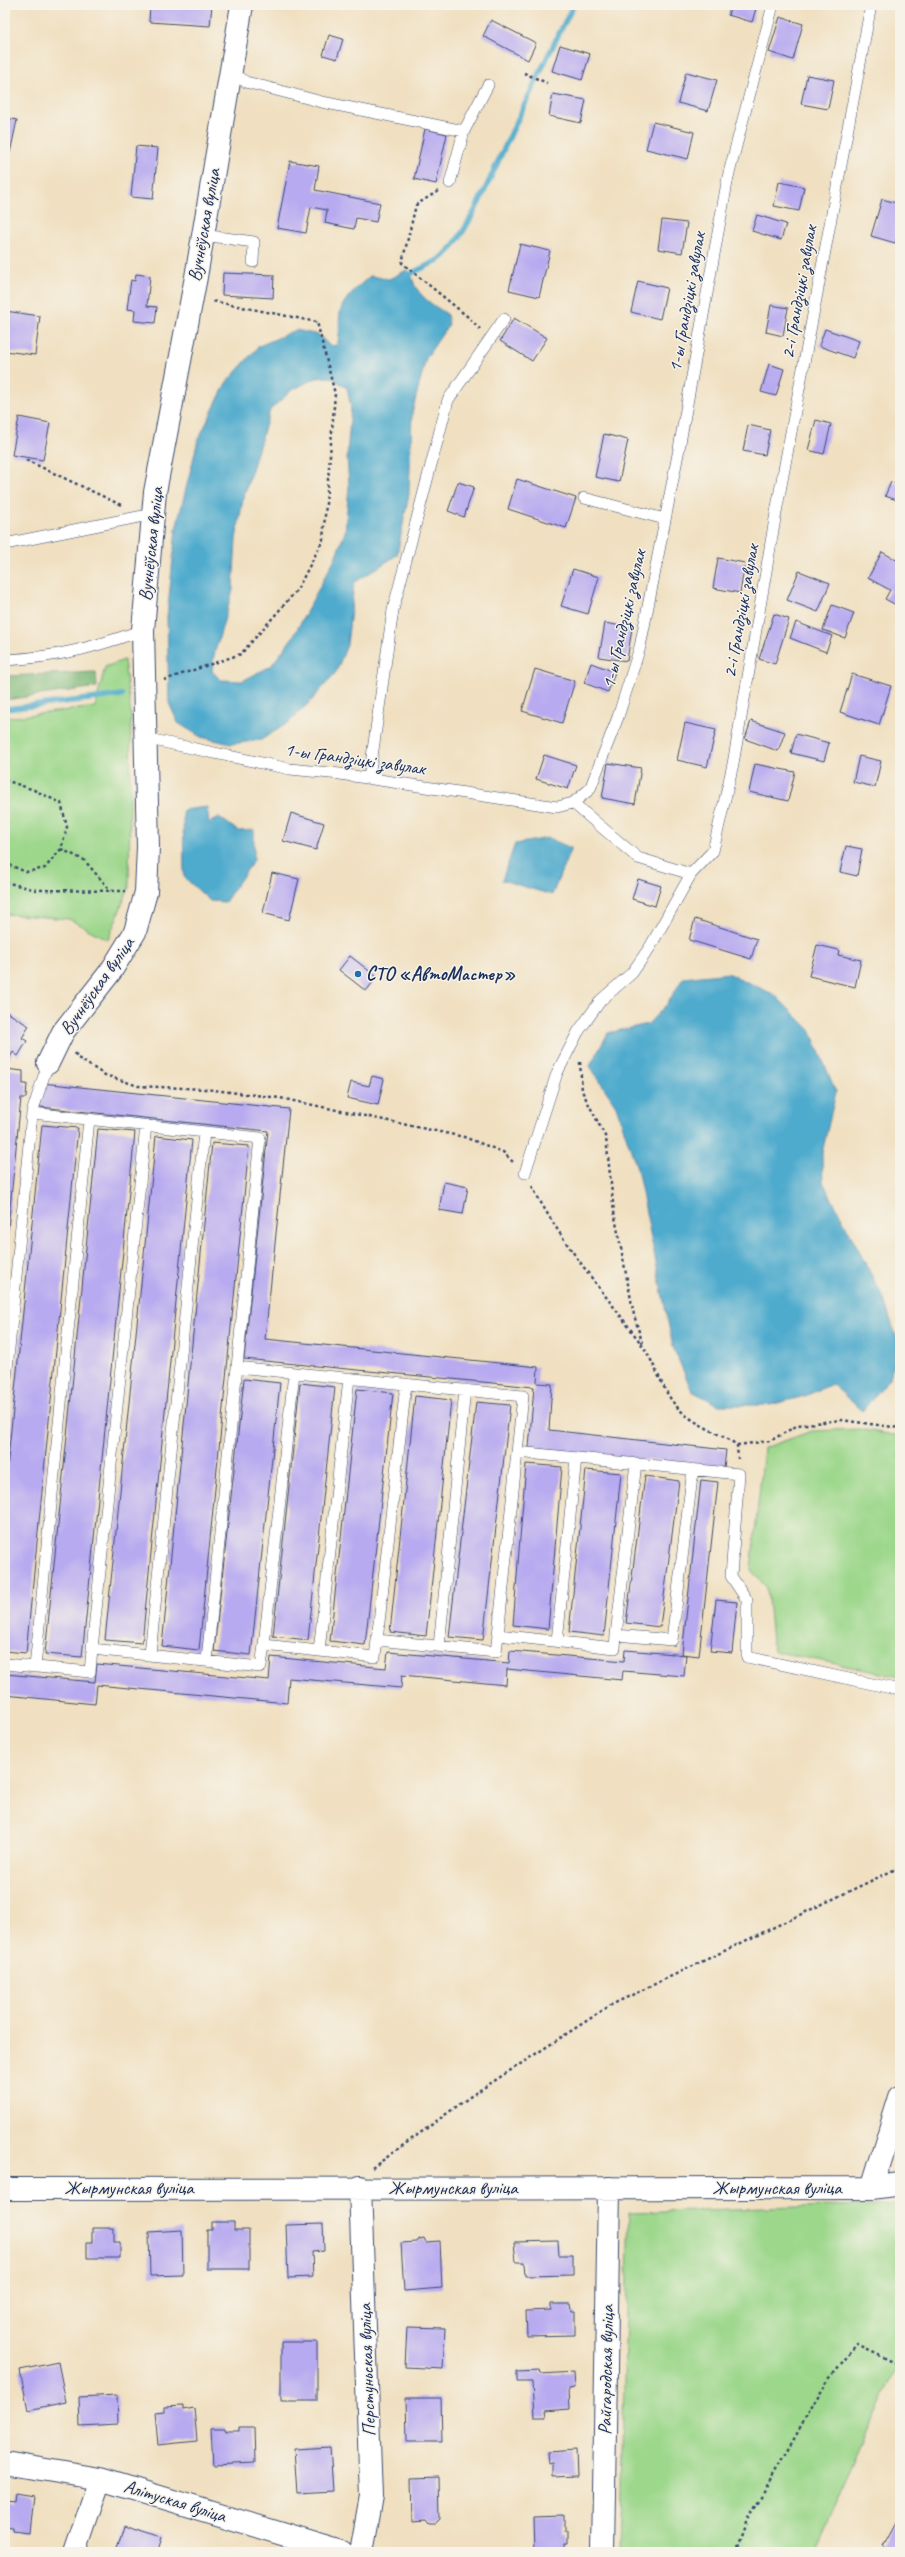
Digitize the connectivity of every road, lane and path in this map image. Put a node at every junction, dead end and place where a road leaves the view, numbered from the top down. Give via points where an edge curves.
1 (242, 5) edge
2 (773, 5) edge
3 (871, 5) edge
4 (230, 72) junction
5 (524, 73) dead end
6 (547, 83) dead end
7 (488, 85) dead end
8 (464, 131) junction
9 (450, 183) joint
10 (203, 235) junction
11 (253, 262) dead end
12 (192, 298) junction
13 (504, 319) dead end
14 (490, 339) junction
15 (26, 460) dead end
16 (584, 498) dead end
17 (153, 514) junction
18 (126, 519) junction
19 (665, 519) junction
20 (5, 544) edge
21 (143, 630) junction
22 (5, 660) edge
23 (144, 687) junction
24 (144, 738) junction
25 (369, 778) junction
26 (5, 780) edge
27 (573, 803) junction
28 (61, 849) junction
29 (5, 863) edge
30 (691, 874) junction
31 (5, 882) edge
32 (112, 891) junction
33 (146, 892) junction
34 (63, 1032) junction
35 (578, 1032) junction
36 (48, 1063) joint
37 (32, 1112) junction
38 (90, 1119) junction
39 (146, 1125) junction
40 (204, 1132) junction
41 (525, 1173) junction
42 (644, 1349) junction
43 (237, 1367) junction
44 (294, 1373) junction
45 (349, 1378) junction
46 (406, 1384) junction
47 (5, 1389) edge
48 (465, 1390) junction
49 (900, 1428) edge
50 (737, 1445) junction
51 (517, 1452) junction
52 (576, 1458) junction
53 (636, 1463) junction
54 (693, 1469) junction
55 (738, 1474) junction
56 (498, 1635) junction
57 (616, 1635) junction
58 (377, 1640) junction
59 (557, 1641) junction
60 (264, 1644) junction
61 (439, 1646) junction
62 (92, 1649) junction
63 (319, 1651) junction
64 (150, 1654) junction
65 (207, 1660) junction
66 (5, 1664) edge
67 (35, 1667) junction
68 (900, 1690) edge
69 (900, 1867) edge
70 (900, 2097) edge
71 (900, 2184) edge
72 (360, 2187) junction
73 (609, 2188) junction
74 (872, 2188) junction
75 (5, 2189) edge
76 (900, 2365) edge
77 (5, 2463) edge
78 (100, 2479) junction
79 (75, 2552) edge
80 (342, 2552) edge
81 (360, 2552) edge
82 (603, 2552) edge
83 (736, 2552) edge

1 - 4 street, Вучнёўская вуліца
2 - 19 lane, 1-ы Грандзіцкі завулак via 728,177
3 - 30 lane, 2-і Грандзіцкі завулак via 777,507 733,764 713,851
4 - 8 lane via 246,82 322,102
4 - 10 street, Вучнёўская вуліца
5 - 6 path
7 - 8 lane
8 - 9 lane
9 - 14 path via 416,205 402,263 468,317
10 - 11 lane via 254,242
10 - 12 street, Вучнёўская вуліца
12 - 17 street, Вучнёўская вуліца via 171,401
12 - 23 path via 317,322 335,394 324,540 297,590 241,654
13 - 14 lane
14 - 25 lane via 448,400 393,610
15 - 18 path via 120,503
16 - 19 lane
17 - 18 lane
17 - 21 street, Вучнёўская вуліца
18 - 20 lane
19 - 27 lane, 1-ы Грандзіцкі завулак via 640,647 618,717 590,789
21 - 22 lane via 90,649 47,658
21 - 23 street, Вучнёўская вуліца
23 - 24 street, Вучнёўская вуліца
24 - 25 lane, 1-ы Грандзіцкі завулак via 246,762
24 - 33 street, Вучнёўская вуліца via 148,847
25 - 27 lane, 1-ы Грандзіцкі завулак via 557,807
26 - 28 path via 62,802 67,827
27 - 30 lane via 638,858
28 - 29 path via 44,868 26,872
28 - 32 path via 84,860
30 - 35 lane, 2-і Грандзіцкі завулак via 650,947 632,973 601,1000
31 - 32 path via 36,890
32 - 33 path
33 - 34 street, Вучнёўская вуліца via 135,932 111,971
34 - 36 street, Вучнёўская вуліца
34 - 41 path via 78,1058 105,1075 138,1086 205,1089 280,1098 464,1137 503,1152
35 - 41 lane, 2-і Грандзіцкі завулак via 557,1073
35 - 42 path via 582,1091 606,1138 614,1212 634,1315
36 - 37 lane
37 - 38 lane
37 - 47 lane
38 - 39 lane
38 - 67 lane
39 - 40 lane
39 - 62 lane
40 - 43 lane via 260,1138
40 - 64 lane
41 - 42 path via 543,1208 601,1294
42 - 50 path via 677,1408 692,1421 721,1434
43 - 44 lane
43 - 65 lane
44 - 45 lane
44 - 60 lane
45 - 46 lane
45 - 63 lane
46 - 48 lane
46 - 58 lane
48 - 51 lane via 523,1396
48 - 61 lane
49 - 50 path via 841,1420 798,1425 770,1441
50 - 55 path
51 - 52 lane
51 - 56 lane
52 - 53 lane
52 - 59 lane
53 - 54 lane
53 - 57 lane
54 - 55 lane
54 - 57 lane via 672,1640
55 - 68 lane via 731,1576 747,1600 747,1657
56 - 59 lane
56 - 61 lane via 496,1652
57 - 59 lane via 615,1648
58 - 61 lane
58 - 63 lane via 375,1657
60 - 63 lane
60 - 65 lane via 261,1667
62 - 64 lane
62 - 67 lane via 90,1672
64 - 65 lane
66 - 67 lane
69 - 72 path via 611,2005 471,2096 373,2166
70 - 74 street
71 - 74 street, Жырмунская вуліца
72 - 73 street, Жырмунская вуліца
72 - 75 street, Жырмунская вуліца
72 - 81 street, Перстуньская вуліца via 371,2497
73 - 74 street, Жырмунская вуліца
73 - 82 street, Райгародская вуліца
76 - 83 path via 857,2346 829,2378 748,2519
77 - 78 street, Алітуская вуліца
78 - 79 street
78 - 80 street, Алітуская вуліца

